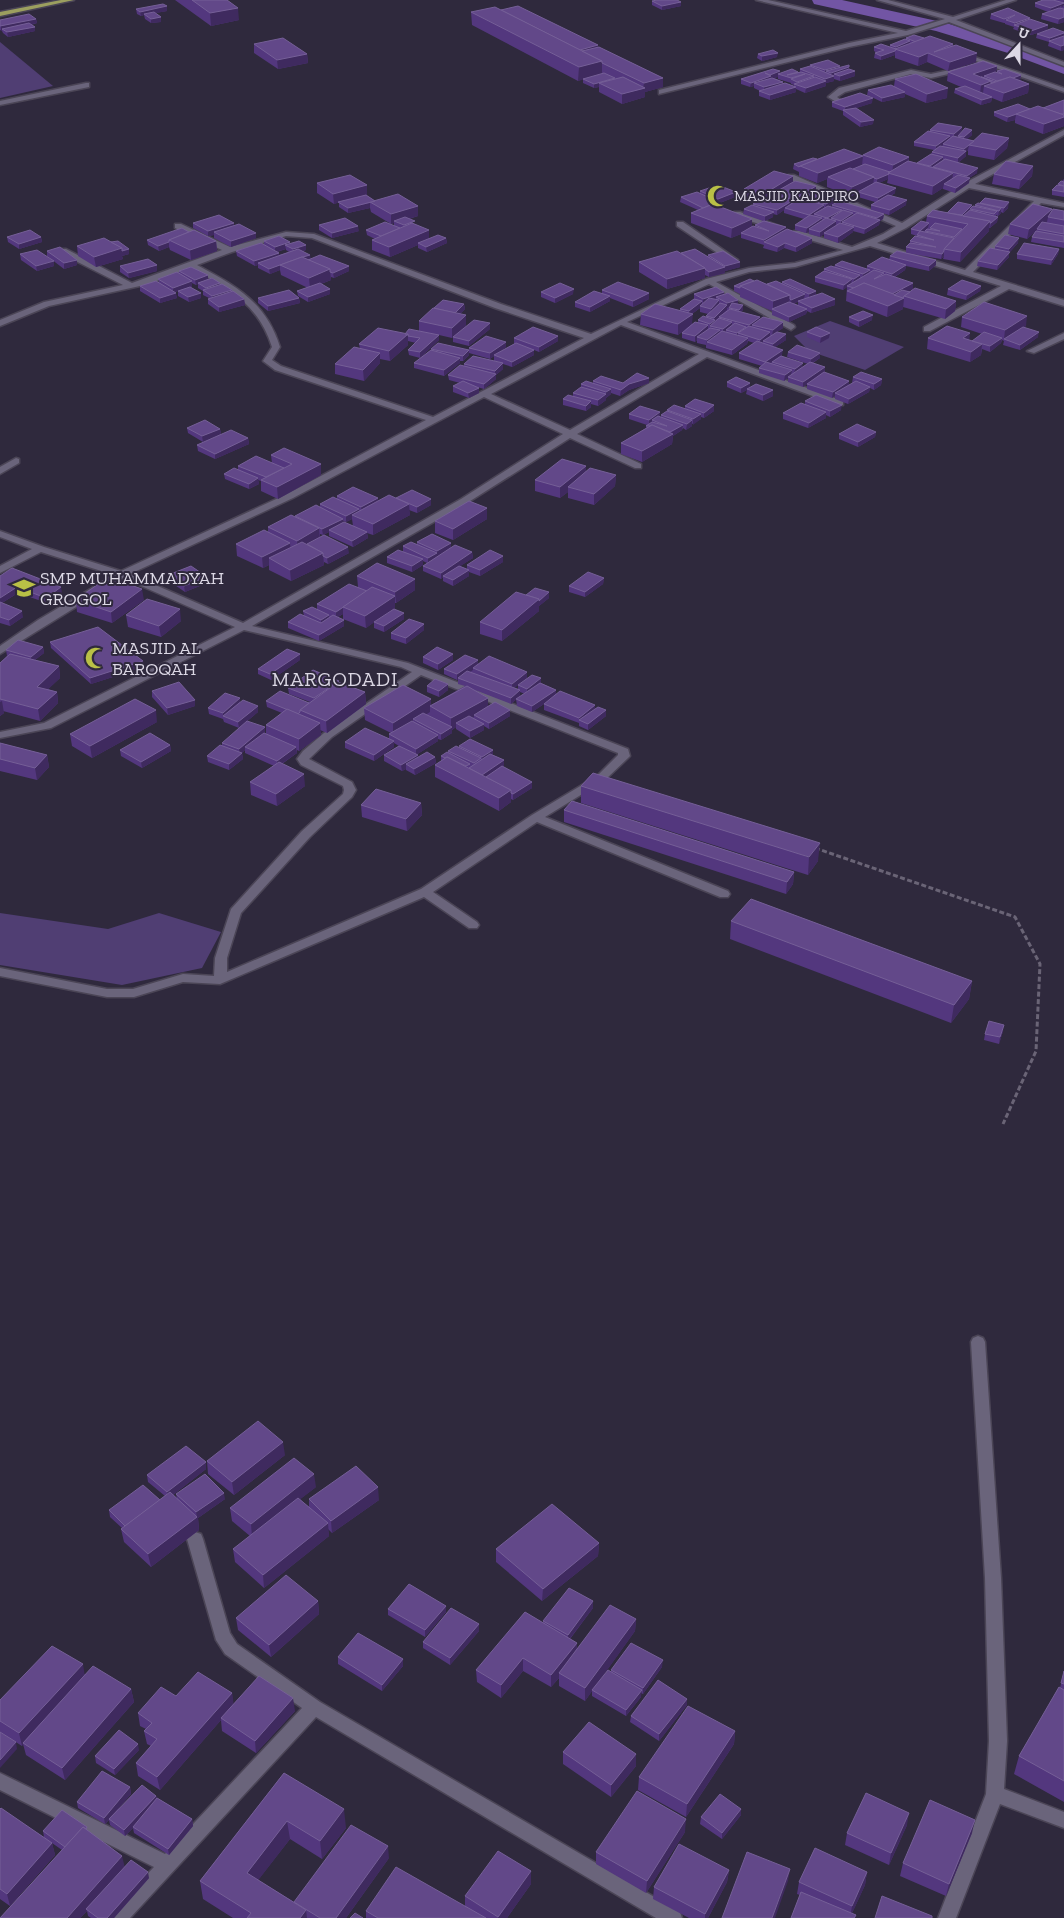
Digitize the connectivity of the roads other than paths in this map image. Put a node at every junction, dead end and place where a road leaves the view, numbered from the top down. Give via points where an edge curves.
1 (71, 0) edge
2 (759, 0) edge
3 (880, 0) edge
4 (1013, 0) edge
5 (995, 6) junction
6 (1004, 10) edge
7 (0, 14) edge
8 (949, 21) junction
9 (908, 33) junction
10 (916, 37) edge
11 (950, 50) edge
12 (808, 55) junction
13 (1064, 55) edge
14 (817, 59) dead end
15 (1052, 59) junction
16 (984, 64) junction
17 (1064, 64) edge
18 (863, 78) dead end
19 (872, 82) junction
20 (86, 86) dead end
21 (1064, 90) edge
22 (662, 92) edge
23 (838, 101) edge
24 (0, 103) edge
25 (1064, 132) edge
26 (791, 177) edge
27 (968, 185) junction
28 (1039, 200) junction
29 (1064, 205) edge
30 (725, 210) edge
31 (680, 224) dead end
32 (178, 226) dead end
33 (903, 226) junction
34 (870, 244) junction
35 (229, 250) junction
36 (852, 250) junction
37 (63, 251) edge
38 (190, 265) junction
39 (749, 270) junction
40 (967, 272) junction
41 (709, 281) junction
42 (1010, 285) junction
43 (131, 286) junction
44 (1064, 303) edge
45 (620, 322) junction
46 (0, 323) edge
47 (790, 327) dead end
48 (927, 329) dead end
49 (1064, 336) edge
50 (590, 337) junction
51 (1030, 351) dead end
52 (706, 354) junction
53 (484, 394) junction
54 (840, 403) edge
55 (434, 420) junction
56 (570, 434) junction
57 (16, 461) dead end
58 (638, 466) edge
59 (0, 470) edge
60 (0, 534) edge
61 (40, 549) junction
62 (0, 570) edge
63 (122, 574) junction
64 (243, 627) junction
65 (0, 651) edge
66 (420, 671) junction
67 (0, 735) edge
68 (536, 817) junction
69 (425, 892) junction
70 (724, 894) dead end
71 (473, 924) dead end
72 (0, 972) edge
73 (220, 980) junction
74 (978, 1342) dead end
75 (195, 1540) dead end
76 (314, 1708) junction
77 (0, 1781) edge
78 (995, 1794) junction
79 (1064, 1820) edge
80 (167, 1864) junction
81 (118, 1918) edge
82 (673, 1918) edge
83 (947, 1918) edge

1 - 7 main road
2 - 9 street
3 - 8 street
4 - 5 street
5 - 6 street
5 - 8 street
8 - 9 street
8 - 15 street
9 - 10 street
9 - 12 street
11 - 16 street
12 - 14 street
12 - 22 street
13 - 15 street
15 - 17 street
16 - 19 street via 940,75 911,72
16 - 21 street
18 - 19 street
19 - 23 street via 834,94 832,96
20 - 24 street
25 - 27 street
26 - 33 street
27 - 28 street
27 - 33 street
28 - 29 street
28 - 40 street
30 - 36 street
31 - 39 street
32 - 35 street
33 - 34 street
34 - 36 street
34 - 40 street
35 - 38 street
35 - 50 street via 286,234 314,236 498,306
36 - 39 street via 795,264
37 - 43 street
38 - 43 street
38 - 55 street via 244,295 266,320 276,347 267,361 272,365
39 - 41 street
40 - 42 street
41 - 45 street
41 - 47 street
42 - 44 street
42 - 48 street
43 - 46 street via 56,302
45 - 50 street
45 - 52 street
49 - 51 street
50 - 53 street
52 - 54 street
52 - 56 street
53 - 55 street
53 - 56 street
55 - 63 street via 290,496
56 - 58 street
56 - 64 street via 464,501
57 - 59 street
60 - 61 street
61 - 62 street
61 - 63 street
63 - 64 street
63 - 65 street
64 - 66 street
64 - 67 street via 47,726
66 - 68 street via 624,751 624,756 600,778
66 - 73 street via 328,735 303,759 305,763 348,784 350,790 235,912 221,958
68 - 69 street
68 - 70 street
69 - 71 street
69 - 73 street
72 - 73 street via 107,993 134,993 183,978
74 - 78 street via 993,1578 998,1740
75 - 76 street via 222,1635 232,1649
76 - 80 street
76 - 82 street
77 - 80 street
78 - 79 street
78 - 83 street
80 - 81 street

